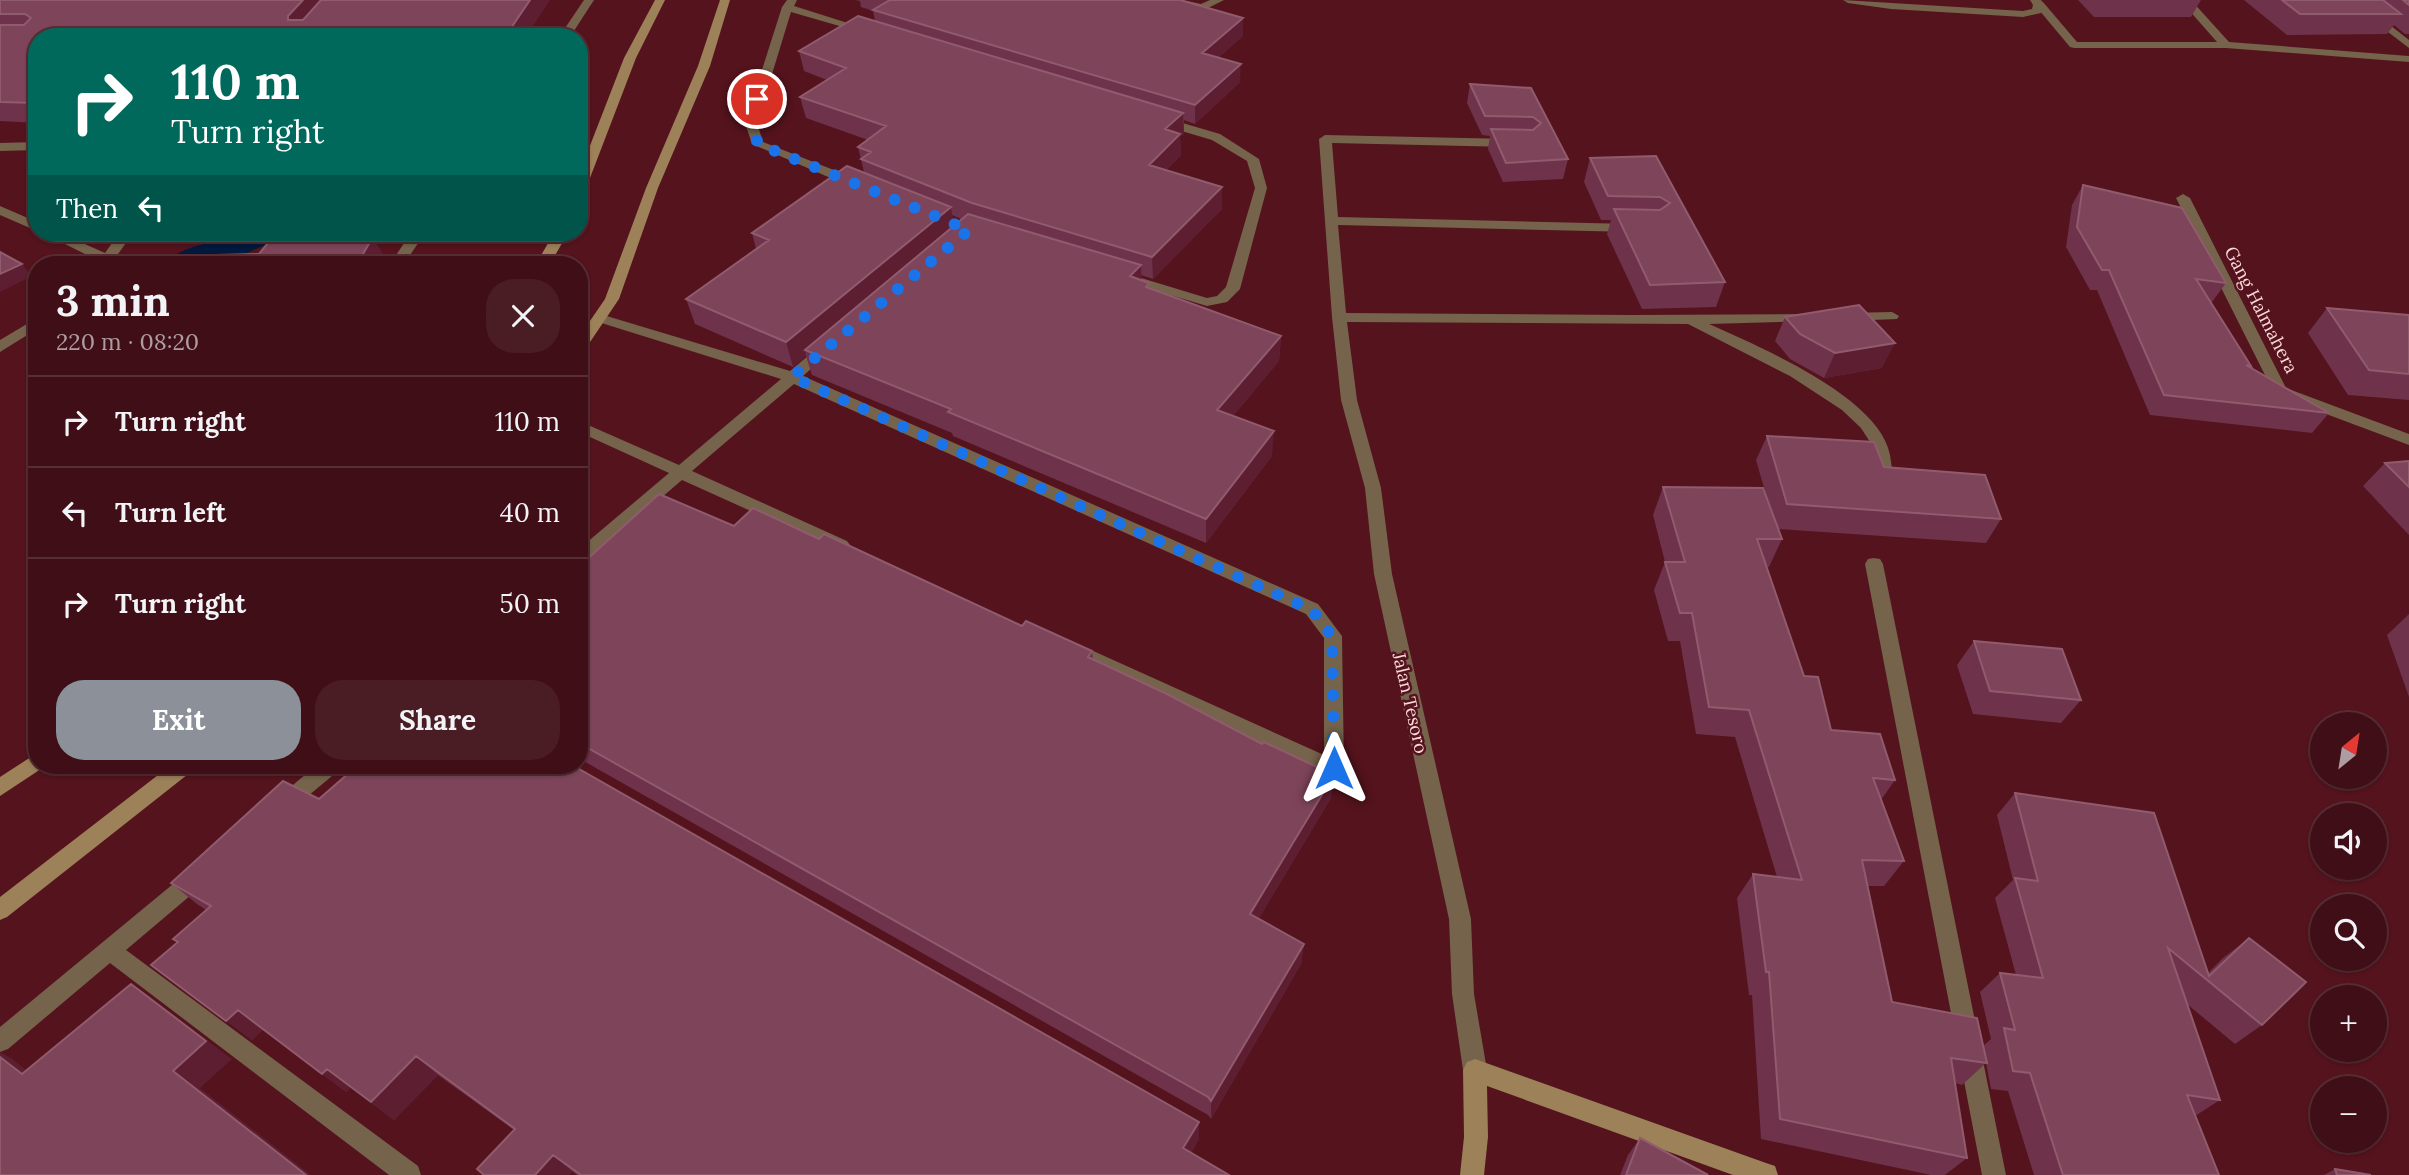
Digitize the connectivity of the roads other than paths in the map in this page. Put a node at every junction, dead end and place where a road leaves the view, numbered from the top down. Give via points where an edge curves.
1 (589, 0) edge
2 (660, 0) edge
3 (725, 0) edge
4 (1169, 0) edge
5 (1219, 0) edge
6 (1848, 0) edge
7 (2185, 0) edge
8 (2351, 0) edge
9 (2037, 2) edge
10 (1889, 3) edge
11 (789, 4) edge
12 (570, 28) edge
13 (880, 35) edge
14 (2226, 45) junction
15 (2409, 45) edge
16 (2409, 59) edge
17 (1153, 118) edge
18 (1529, 143) edge
19 (28, 146) edge
20 (0, 147) edge
21 (588, 168) edge
22 (870, 189) edge
23 (2183, 198) dead end
24 (0, 210) edge
25 (1331, 221) junction
26 (28, 223) edge
27 (1653, 228) edge
28 (67, 242) edge
29 (94, 256) edge
30 (1114, 274) edge
31 (1892, 316) dead end
32 (1339, 317) junction
33 (600, 318) junction
34 (1691, 322) junction
35 (28, 328) edge
36 (588, 335) edge
37 (834, 342) edge
38 (0, 347) edge
39 (792, 377) junction
40 (588, 430) edge
41 (2409, 440) edge
42 (1884, 472) edge
43 (682, 473) junction
44 (588, 551) edge
45 (858, 553) edge
46 (1874, 564) dead end
47 (1058, 643) edge
48 (28, 768) edge
49 (174, 774) edge
50 (320, 774) edge
51 (0, 788) edge
52 (268, 818) edge
53 (215, 862) edge
54 (0, 910) edge
55 (108, 950) junction
56 (0, 1041) edge
57 (1475, 1070) junction
58 (409, 1175) edge
59 (1472, 1175) edge
60 (1766, 1175) edge
61 (1994, 1175) edge

1 - 12 street
2 - 21 street via 630,58
3 - 33 street via 704,66 652,188 612,299
4 - 5 street via 1202,8
6 - 10 street
7 - 14 street
8 - 15 street
9 - 10 street via 2037,11 2023,14
9 - 14 street via 2074,45
11 - 13 street
11 - 22 street via 751,123 758,144
14 - 16 street
17 - 30 street via 1216,137 1253,159 1261,188 1233,289 1222,299 1207,302
18 - 25 street, Jalan Tesoro via 1325,139
19 - 20 street
23 - 41 street, Gang Halmahera via 2280,391
24 - 26 street
25 - 27 street
25 - 32 street, Jalan Tesoro
28 - 29 street
31 - 34 street
32 - 34 street
32 - 57 street, Jalan Tesoro via 1349,400 1373,488 1399,657 1460,919
33 - 36 street
33 - 39 street
34 - 42 street via 1772,358 1841,402 1878,440
35 - 38 street
37 - 39 street
39 - 43 street
39 - 47 street via 1312,610 1332,636 1334,768
40 - 43 street
43 - 44 street
43 - 45 street
46 - 61 street
48 - 51 street
49 - 54 street
50 - 52 street
53 - 55 street
55 - 56 street
55 - 58 street
57 - 59 street, Jalan Tesoro
57 - 60 street

